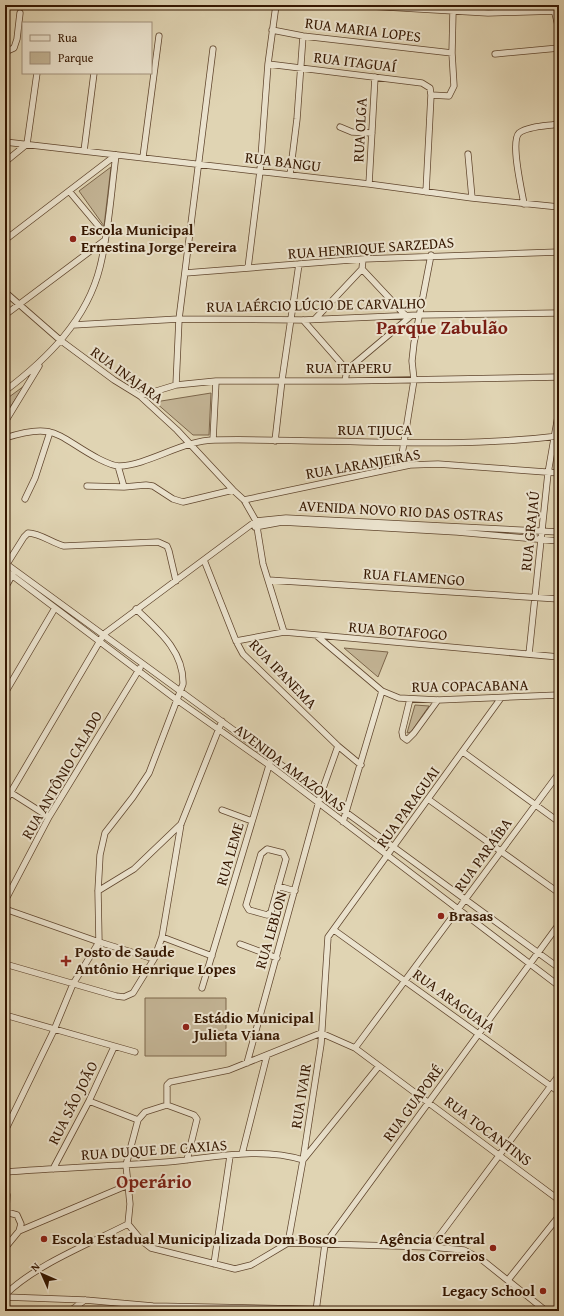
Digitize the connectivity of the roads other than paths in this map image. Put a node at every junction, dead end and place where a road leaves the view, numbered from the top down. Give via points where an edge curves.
1 (276, 5) edge
2 (351, 5) edge
3 (390, 7) edge
4 (554, 8) edge
5 (453, 11) junction
6 (20, 13) dead end
7 (558, 22) edge
8 (272, 30) junction
9 (559, 30) edge
10 (159, 36) dead end
11 (303, 36) junction
12 (559, 48) edge
13 (212, 49) dead end
14 (5, 52) edge
15 (452, 53) junction
16 (495, 54) dead end
17 (268, 64) junction
18 (301, 68) junction
19 (36, 74) edge
20 (94, 74) edge
21 (375, 77) junction
22 (431, 95) junction
23 (559, 124) edge
24 (340, 127) dead end
25 (372, 134) junction
26 (5, 142) edge
27 (27, 144) junction
28 (84, 151) junction
29 (468, 154) dead end
30 (116, 155) junction
31 (143, 157) junction
32 (5, 162) edge
33 (199, 164) junction
34 (260, 171) junction
35 (290, 175) junction
36 (369, 184) junction
37 (69, 191) junction
38 (426, 192) junction
39 (472, 198) junction
40 (524, 204) junction
41 (559, 207) edge
42 (105, 237) junction
43 (5, 240) edge
44 (559, 252) edge
45 (431, 255) junction
46 (362, 259) junction
47 (299, 264) junction
48 (248, 268) junction
49 (362, 269) junction
50 (185, 273) junction
51 (5, 292) edge
52 (18, 305) junction
53 (559, 313) edge
54 (5, 314) edge
55 (408, 315) junction
56 (420, 315) junction
57 (179, 319) junction
58 (315, 319) junction
59 (291, 320) junction
60 (303, 320) junction
61 (73, 325) junction
62 (60, 340) junction
63 (42, 362) junction
64 (347, 370) junction
65 (559, 377) edge
66 (216, 380) junction
67 (282, 380) junction
68 (414, 380) junction
69 (345, 381) junction
70 (176, 385) junction
71 (5, 390) edge
72 (140, 396) junction
73 (559, 410) edge
74 (5, 422) edge
75 (50, 432) junction
76 (556, 436) edge
77 (5, 438) edge
78 (213, 440) junction
79 (275, 440) junction
80 (405, 442) junction
81 (191, 444) junction
82 (118, 466) junction
83 (400, 468) junction
84 (548, 472) junction
85 (559, 473) edge
86 (87, 486) dead end
87 (124, 487) junction
88 (233, 490) junction
89 (25, 499) dead end
90 (244, 500) junction
91 (257, 524) junction
92 (542, 531) junction
93 (559, 532) edge
94 (541, 540) junction
95 (559, 541) edge
96 (204, 560) junction
97 (6, 566) edge
98 (14, 573) junction
99 (268, 580) junction
100 (176, 581) junction
101 (5, 588) edge
102 (536, 597) junction
103 (559, 599) edge
104 (55, 608) junction
105 (136, 609) junction
106 (284, 632) junction
107 (104, 634) junction
108 (317, 636) junction
109 (98, 640) junction
110 (236, 641) junction
111 (529, 654) junction
112 (559, 657) edge
113 (142, 664) junction
114 (138, 670) junction
115 (181, 691) junction
116 (382, 691) junction
117 (5, 693) edge
118 (559, 695) edge
119 (501, 698) junction
120 (410, 699) junction
121 (177, 700) junction
122 (438, 700) junction
123 (222, 721) junction
124 (218, 729) junction
125 (338, 746) junction
126 (463, 752) junction
127 (271, 758) junction
128 (269, 765) junction
129 (361, 765) junction
130 (559, 773) edge
131 (8, 791) edge
132 (321, 794) junction
133 (428, 799) junction
134 (5, 802) edge
135 (318, 804) junction
136 (535, 804) junction
137 (222, 810) dead end
138 (346, 813) junction
139 (49, 817) junction
140 (252, 821) junction
141 (343, 822) junction
142 (559, 822) edge
143 (181, 824) junction
144 (393, 847) junction
145 (502, 851) junction
146 (387, 856) junction
147 (278, 886) junction
148 (98, 891) junction
149 (295, 891) junction
150 (559, 893) edge
151 (5, 901) edge
152 (466, 901) junction
153 (5, 909) edge
154 (458, 910) junction
155 (559, 924) edge
156 (334, 930) junction
157 (162, 937) junction
158 (99, 942) junction
159 (240, 944) dead end
160 (537, 952) junction
161 (212, 956) junction
162 (277, 958) junction
163 (154, 959) junction
164 (529, 963) junction
165 (5, 964) edge
166 (559, 968) edge
167 (405, 980) junction
168 (73, 984) junction
169 (559, 986) edge
170 (202, 988) dead end
171 (5, 1016) edge
172 (54, 1030) junction
173 (321, 1033) junction
174 (479, 1035) junction
175 (114, 1047) junction
176 (355, 1048) junction
177 (135, 1052) dead end
178 (267, 1054) junction
179 (246, 1063) junction
180 (379, 1066) junction
181 (559, 1075) edge
182 (551, 1085) junction
183 (559, 1092) edge
184 (89, 1101) junction
185 (430, 1102) junction
186 (167, 1105) junction
187 (138, 1120) junction
188 (5, 1131) edge
189 (242, 1154) junction
190 (499, 1154) junction
191 (230, 1156) junction
192 (187, 1160) junction
193 (303, 1160) junction
194 (126, 1165) junction
195 (53, 1169) junction
196 (5, 1172) edge
197 (128, 1184) junction
198 (7, 1195) dead end
199 (559, 1200) edge
200 (559, 1216) edge
201 (128, 1224) junction
202 (19, 1231) junction
203 (288, 1243) junction
204 (325, 1244) junction
205 (431, 1247) junction
206 (5, 1248) edge
207 (214, 1264) junction
208 (508, 1280) junction
209 (5, 1296) edge
210 (85, 1300) junction
211 (164, 1306) junction
212 (539, 1309) edge
213 (316, 1310) edge
214 (70, 1311) edge
215 (168, 1311) edge
216 (398, 1311) edge
217 (546, 1311) edge

1 - 8 street
2 - 3 street
3 - 5 street
4 - 5 street via 500,13
4 - 7 street
5 - 15 street
6 - 14 street via 14,48
7 - 9 street
8 - 11 street, RUA MARIA LOPES
8 - 17 street
10 - 31 street
11 - 15 street, RUA MARIA LOPES
11 - 18 street
12 - 16 street
13 - 33 street
15 - 22 street via 452,93 449,96
17 - 18 street, RUA ITAGUAÍ
17 - 34 street
18 - 21 street, RUA ITAGUAÍ
18 - 35 street
19 - 27 street
20 - 28 street
21 - 22 street, RUA ITAGUAÍ via 422,83 430,88
21 - 25 street, RUA OLGA
22 - 38 street
23 - 40 street via 526,130 516,138
24 - 25 street via 352,132
25 - 36 street, RUA OLGA
26 - 27 street, RUA BANGU
27 - 28 street, RUA BANGU
27 - 32 street
28 - 30 street, RUA BANGU
29 - 39 street
30 - 31 street, RUA BANGU
30 - 37 street
30 - 42 street
31 - 33 street, RUA BANGU
33 - 34 street, RUA BANGU
33 - 50 street
34 - 35 street, RUA BANGU
34 - 48 street
35 - 36 street, RUA BANGU
36 - 38 street, RUA BANGU
37 - 42 street
37 - 43 street
38 - 39 street, RUA BANGU
39 - 40 street, RUA BANGU
40 - 41 street, RUA BANGU
42 - 52 street
42 - 61 street via 94,285
44 - 45 street, RUA HENRIQUE SARZEDAS
45 - 46 street, RUA HENRIQUE SARZEDAS
45 - 56 street
46 - 47 street, RUA HENRIQUE SARZEDAS
46 - 49 street
47 - 48 street, RUA HENRIQUE SARZEDAS
47 - 59 street
48 - 50 street, RUA HENRIQUE SARZEDAS
49 - 55 street
49 - 58 street
50 - 57 street
51 - 52 street, RUA INAJARA
52 - 54 street
52 - 62 street, RUA INAJARA
53 - 56 street, RUA LAÉRCIO LÚCIO DE CARVALHO
55 - 56 street, RUA LAÉRCIO LÚCIO DE CARVALHO
55 - 58 street, RUA LAÉRCIO LÚCIO DE CARVALHO
55 - 64 street
56 - 68 street via 412,361
57 - 59 street, RUA LAÉRCIO LÚCIO DE CARVALHO
57 - 61 street, RUA LAÉRCIO LÚCIO DE CARVALHO
57 - 70 street
58 - 60 street, RUA LAÉRCIO LÚCIO DE CARVALHO
59 - 60 street, RUA LAÉRCIO LÚCIO DE CARVALHO
59 - 67 street
60 - 64 street
61 - 62 street
62 - 63 street
62 - 72 street, RUA INAJARA
63 - 71 street
63 - 74 street
64 - 69 street
65 - 68 street, RUA ITAPERU
66 - 67 street, RUA ITAPERU
66 - 70 street, RUA ITAPERU
66 - 78 street
67 - 69 street, RUA ITAPERU
67 - 79 street
68 - 69 street, RUA ITAPERU
68 - 80 street
70 - 72 street, RUA ITAPERU
72 - 81 street, RUA INAJARA
73 - 76 street, RUA GRAJAÚ
75 - 77 street via 29,431
75 - 82 street via 76,444 100,460
75 - 89 street via 35,478
76 - 80 street, RUA TIJUCA via 507,442
76 - 84 street, RUA GRAJAÚ
78 - 79 street, RUA TIJUCA
78 - 81 street, RUA TIJUCA
79 - 80 street, RUA TIJUCA
80 - 83 street
81 - 82 street, RUA TIJUCA
81 - 88 street, RUA INAJARA
82 - 87 street
83 - 84 street, RUA LARANJEIRAS via 438,464
83 - 90 street, RUA LARANJEIRAS
84 - 85 street, RUA LARANJEIRAS
84 - 92 street, RUA GRAJAÚ
86 - 87 street
87 - 88 street via 153,486 173,499 183,502
88 - 90 street, RUA INAJARA
90 - 91 street, RUA INAJARA
91 - 92 street, AVENIDA NOVO RIO DAS OSTRAS via 286,518
91 - 94 street, AVENIDA NOVO RIO DAS OSTRAS via 282,522 457,532
91 - 96 street, AVENIDA NOVO RIO DAS OSTRAS
91 - 99 street via 259,547
92 - 93 street, AVENIDA NOVO RIO DAS OSTRAS
92 - 94 street, RUA GRAJAÚ
94 - 95 street, AVENIDA NOVO RIO DAS OSTRAS
94 - 102 street, RUA GRAJAÚ
96 - 100 street, AVENIDA NOVO RIO DAS OSTRAS
96 - 110 street, RUA IPANEMA
97 - 98 street, AVENIDA AMAZONAS
97 - 100 street via 28,533 64,546 153,542 163,543 169,551
98 - 101 street
98 - 104 street, AVENIDA AMAZONAS
98 - 107 street, AVENIDA AMAZONAS
99 - 102 street, RUA FLAMENGO
99 - 106 street
100 - 105 street, AVENIDA NOVO RIO DAS OSTRAS
102 - 103 street, RUA FLAMENGO
102 - 111 street, RUA GRAJAÚ
104 - 109 street, AVENIDA AMAZONAS
104 - 117 street
105 - 107 street, AVENIDA NOVO RIO DAS OSTRAS
105 - 115 street via 174,648 184,675
106 - 108 street, RUA BOTAFOGO
106 - 110 street, RUA BOTAFOGO
107 - 109 street, AVENIDA NOVO RIO DAS OSTRAS
107 - 113 street, AVENIDA AMAZONAS
108 - 111 street, RUA BOTAFOGO
108 - 116 street, RUA COPACABANA
109 - 114 street, AVENIDA AMAZONAS
109 - 131 street, AVENIDA NOVO RIO DAS OSTRAS
110 - 125 street, RUA IPANEMA via 243,654 262,674
111 - 112 street, RUA BOTAFOGO
113 - 114 street, RUA ANTÔNIO CALADO
113 - 115 street, AVENIDA AMAZONAS
114 - 121 street, AVENIDA AMAZONAS
114 - 139 street, RUA ANTÔNIO CALADO
115 - 121 street
115 - 123 street, AVENIDA AMAZONAS
116 - 120 street, RUA COPACABANA via 399,698
116 - 129 street
118 - 119 street, RUA COPACABANA
119 - 122 street, RUA COPACABANA
119 - 126 street, RUA PARAGUAI
120 - 122 street, RUA COPACABANA
120 - 122 street via 402,732 407,740
121 - 124 street, AVENIDA AMAZONAS
121 - 148 street via 149,773 134,797 105,833 100,855
123 - 124 street
123 - 127 street, AVENIDA AMAZONAS
124 - 128 street, AVENIDA AMAZONAS
124 - 143 street
125 - 129 street, RUA IPANEMA
125 - 132 street
126 - 133 street, RUA PARAGUAI
126 - 136 street
127 - 128 street, RUA LEME
127 - 132 street, AVENIDA AMAZONAS
128 - 135 street, AVENIDA AMAZONAS
128 - 140 street, RUA LEME
129 - 138 street
130 - 136 street, RUA PARAÍBA
131 - 134 street, AVENIDA NOVO RIO DAS OSTRAS
131 - 139 street
132 - 135 street, RUA LEBLON
132 - 138 street, AVENIDA AMAZONAS
133 - 144 street, RUA PARAGUAI
133 - 145 street
135 - 141 street, AVENIDA AMAZONAS
135 - 149 street, RUA LEBLON
136 - 142 street
136 - 145 street, RUA PARAÍBA
137 - 140 street
138 - 141 street
138 - 144 street, AVENIDA AMAZONAS
139 - 151 street, RUA ANTÔNIO CALADO
140 - 161 street, RUA LEME
141 - 146 street, AVENIDA AMAZONAS
143 - 148 street via 134,869
143 - 157 street
144 - 146 street, RUA PARAGUAI
144 - 152 street, AVENIDA AMAZONAS
145 - 150 street
145 - 152 street, RUA PARAÍBA
146 - 154 street, AVENIDA AMAZONAS
146 - 156 street, RUA PARAGUAI
147 - 147 street via 269,914 264,915 246,908 263,850 286,856
147 - 149 street
148 - 158 street
149 - 162 street, RUA LEBLON
152 - 154 street, RUA PARAÍBA
152 - 160 street, AVENIDA AMAZONAS
153 - 158 street
154 - 164 street, AVENIDA AMAZONAS
154 - 167 street, RUA PARAÍBA
155 - 160 street, RUA GUAPORÉ
156 - 167 street, RUA ARAGUAIA
156 - 173 street, RUA IVAIR via 328,937
157 - 161 street
157 - 163 street
158 - 163 street
158 - 168 street
159 - 162 street
160 - 164 street, RUA GUAPORÉ
160 - 166 street, AVENIDA AMAZONAS
161 - 170 street, RUA LEME
162 - 179 street, RUA LEBLON
163 - 168 street via 129,996 116,996
164 - 169 street, AVENIDA AMAZONAS
164 - 174 street, RUA GUAPORÉ
165 - 168 street
167 - 174 street, RUA ARAGUAIA
167 - 176 street, RUA PARAÍBA
168 - 172 street
171 - 172 street
172 - 175 street
172 - 188 street
173 - 176 street, RUA TOCANTINS
173 - 178 street
173 - 193 street, RUA IVAIR
174 - 182 street, RUA ARAGUAIA
174 - 185 street, RUA GUAPORÉ
175 - 177 street
175 - 184 street, RUA SÃO JOÃO
176 - 180 street, RUA TOCANTINS
178 - 179 street
178 - 189 street
179 - 186 street via 214,1074 170,1082 167,1084
180 - 185 street, RUA TOCANTINS
180 - 193 street
181 - 182 street
182 - 183 street, RUA ARAGUAIA
182 - 190 street
184 - 187 street
184 - 195 street, RUA SÃO JOÃO
185 - 190 street, RUA TOCANTINS
185 - 204 street, RUA GUAPORÉ
186 - 187 street via 145,1112
186 - 192 street via 194,1115 197,1119
187 - 194 street
189 - 191 street, RUA DUQUE DE CAXIAS
189 - 193 street, RUA DUQUE DE CAXIAS via 276,1154
190 - 199 street, RUA TOCANTINS
190 - 205 street
191 - 192 street, RUA DUQUE DE CAXIAS
191 - 207 street
192 - 194 street, RUA DUQUE DE CAXIAS
193 - 203 street, RUA IVAIR
194 - 195 street, RUA DUQUE DE CAXIAS
194 - 197 street
195 - 196 street, RUA DUQUE DE CAXIAS
197 - 201 street
197 - 202 street
198 - 202 street via 6,1212 17,1215 21,1224
200 - 208 street
201 - 207 street via 142,1242 151,1248
201 - 209 street via 50,1264 15,1285
202 - 206 street
203 - 204 street
203 - 207 street via 242,1268
204 - 205 street
204 - 213 street, RUA GUAPORÉ
205 - 208 street via 464,1250
208 - 212 street
209 - 210 street
210 - 211 street
210 - 214 street
211 - 213 street
211 - 215 street
212 - 217 street
213 - 216 street

